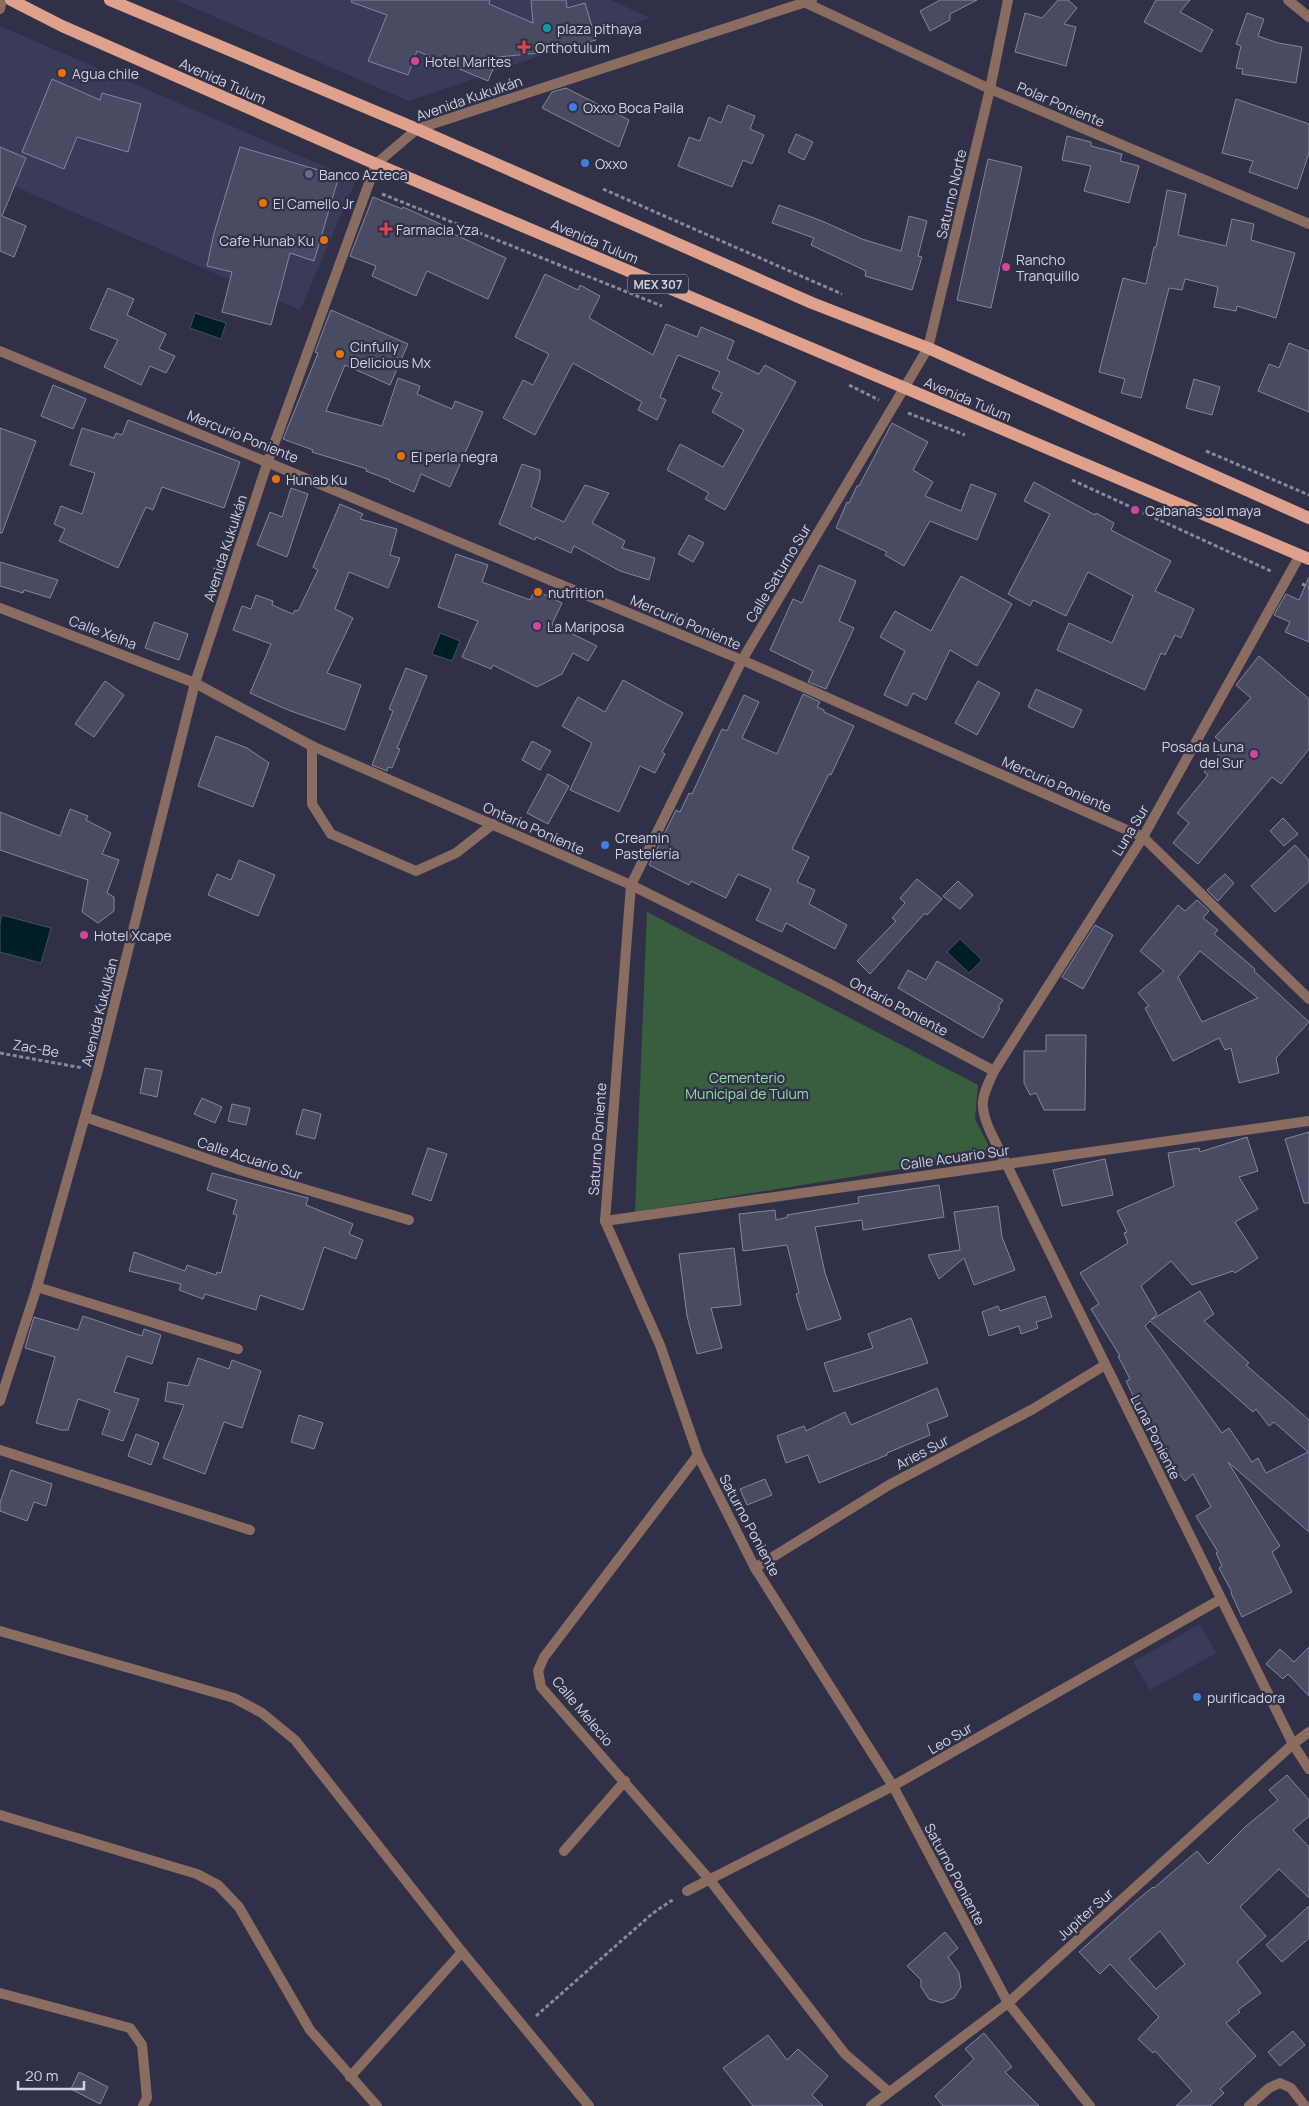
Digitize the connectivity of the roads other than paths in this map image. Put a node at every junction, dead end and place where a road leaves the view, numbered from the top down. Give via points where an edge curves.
1 (2, 0) edge
2 (11, 0) edge
3 (110, 0) edge
4 (1008, 0) edge
5 (1288, 0) edge
6 (807, 1) edge
7 (0, 9) edge
8 (1309, 16) edge
9 (990, 89) junction
10 (417, 129) junction
11 (376, 164) junction
12 (1309, 224) edge
13 (928, 348) junction
14 (0, 351) edge
15 (904, 388) junction
16 (268, 461) junction
17 (1309, 518) edge
18 (1304, 557) edge
19 (0, 608) edge
20 (742, 660) junction
21 (195, 683) junction
22 (312, 746) junction
23 (493, 824) junction
24 (1143, 837) junction
25 (631, 885) junction
26 (1309, 999) edge
27 (994, 1071) junction
28 (983, 1114) joint
29 (85, 1117) junction
30 (1309, 1121) edge
31 (1008, 1164) junction
32 (409, 1220) dead end
33 (605, 1221) junction
34 (37, 1287) junction
35 (238, 1348) dead end
36 (1105, 1365) junction
37 (0, 1401) edge
38 (0, 1450) edge
39 (698, 1455) junction
40 (250, 1530) dead end
41 (755, 1568) junction
42 (1221, 1599) junction
43 (0, 1631) edge
44 (1309, 1732) edge
45 (1293, 1744) junction
46 (1309, 1769) edge
47 (625, 1781) junction
48 (893, 1786) junction
49 (0, 1815) edge
50 (564, 1851) dead end
51 (709, 1879) junction
52 (687, 1891) road end
53 (462, 1952) junction
54 (0, 1993) edge
55 (1008, 2003) junction
56 (350, 2077) junction
57 (889, 2092) junction
58 (148, 2103) edge
59 (377, 2106) edge
60 (589, 2106) edge
61 (871, 2106) edge
62 (1090, 2106) edge
63 (1249, 2106) edge
64 (1305, 2106) edge

1 - 7 street
2 - 11 main road, Avenida Tulum / MEX 307 via 62,26
3 - 10 main road, Avenida Tulum
4 - 9 street, Saturno Norte
5 - 8 street
6 - 9 street, Polar Poniente
6 - 10 street, Avenida Kukulkán
9 - 12 street, Polar Poniente
9 - 13 street, Saturno Norte
10 - 11 street, Avenida Kukulkán
10 - 13 main road, Avenida Tulum via 812,303
11 - 15 main road, Avenida Tulum / MEX 307
11 - 16 street, Avenida Kukulkán
13 - 15 street, Saturno Norte
13 - 17 main road, Avenida Tulum
14 - 16 street, Mercurio Poniente
15 - 18 main road, Avenida Tulum / MEX 307
15 - 20 street, Calle Saturno Sur
16 - 20 street, Mercurio Poniente
16 - 21 street, Avenida Kukulkán
18 - 24 street, Luna Sur via 1287,578
19 - 21 street, Calle Xelha
20 - 24 street, Mercurio Poniente
20 - 25 street, Calle Saturno Sur
21 - 22 street, Ontario Poniente
21 - 29 street, Avenida Kukulkán
22 - 23 street, Ontario Poniente
22 - 23 street via 312,804 330,834 416,871 456,853
23 - 25 street, Ontario Poniente
24 - 26 street, Mercurio Poniente
24 - 27 street, Luna Sur
25 - 27 street, Ontario Poniente via 828,983
25 - 33 street, Saturno Poniente
27 - 28 street, Luna Sur via 983,1095
28 - 31 street, Luna Poniente
29 - 32 street, Calle Acuario Sur via 243,1171
29 - 34 street, Avenida Kukulkán
30 - 31 street, Calle Acuario Sur
31 - 33 street, Calle Acuario Sur
31 - 36 street, Luna Poniente
33 - 39 street, Saturno Poniente via 660,1345
34 - 35 street
34 - 37 street, Avenida Kukulkán
36 - 41 street, Aries Sur via 1033,1409 889,1485
36 - 42 street, Luna Poniente
38 - 40 street
39 - 41 street, Saturno Poniente
39 - 47 street, Calle Melecio via 544,1657 538,1671 541,1687
41 - 48 street, Saturno Poniente
42 - 45 street, Luna Poniente
42 - 48 street, Leo Sur
43 - 53 street via 234,1698 262,1713 294,1740
44 - 45 street, Jupiter Sur
45 - 46 street, Luna Poniente
45 - 55 street, Jupiter Sur
47 - 50 street
47 - 51 street, Calle Melecio
48 - 51 street, Leo Sur
48 - 55 street, Saturno Poniente
49 - 56 street via 197,1874 218,1884 239,1906 310,2030
51 - 52 street, Leo Sur
51 - 57 street, Calle Melecio via 845,2054
53 - 56 street
53 - 60 street
54 - 58 street via 130,2028 142,2045
55 - 57 street, Jupiter Sur
55 - 62 street, Saturno Poniente
56 - 59 street
57 - 61 street, Jupiter Sur
63 - 64 street via 1269,2088 1280,2083 1291,2088

